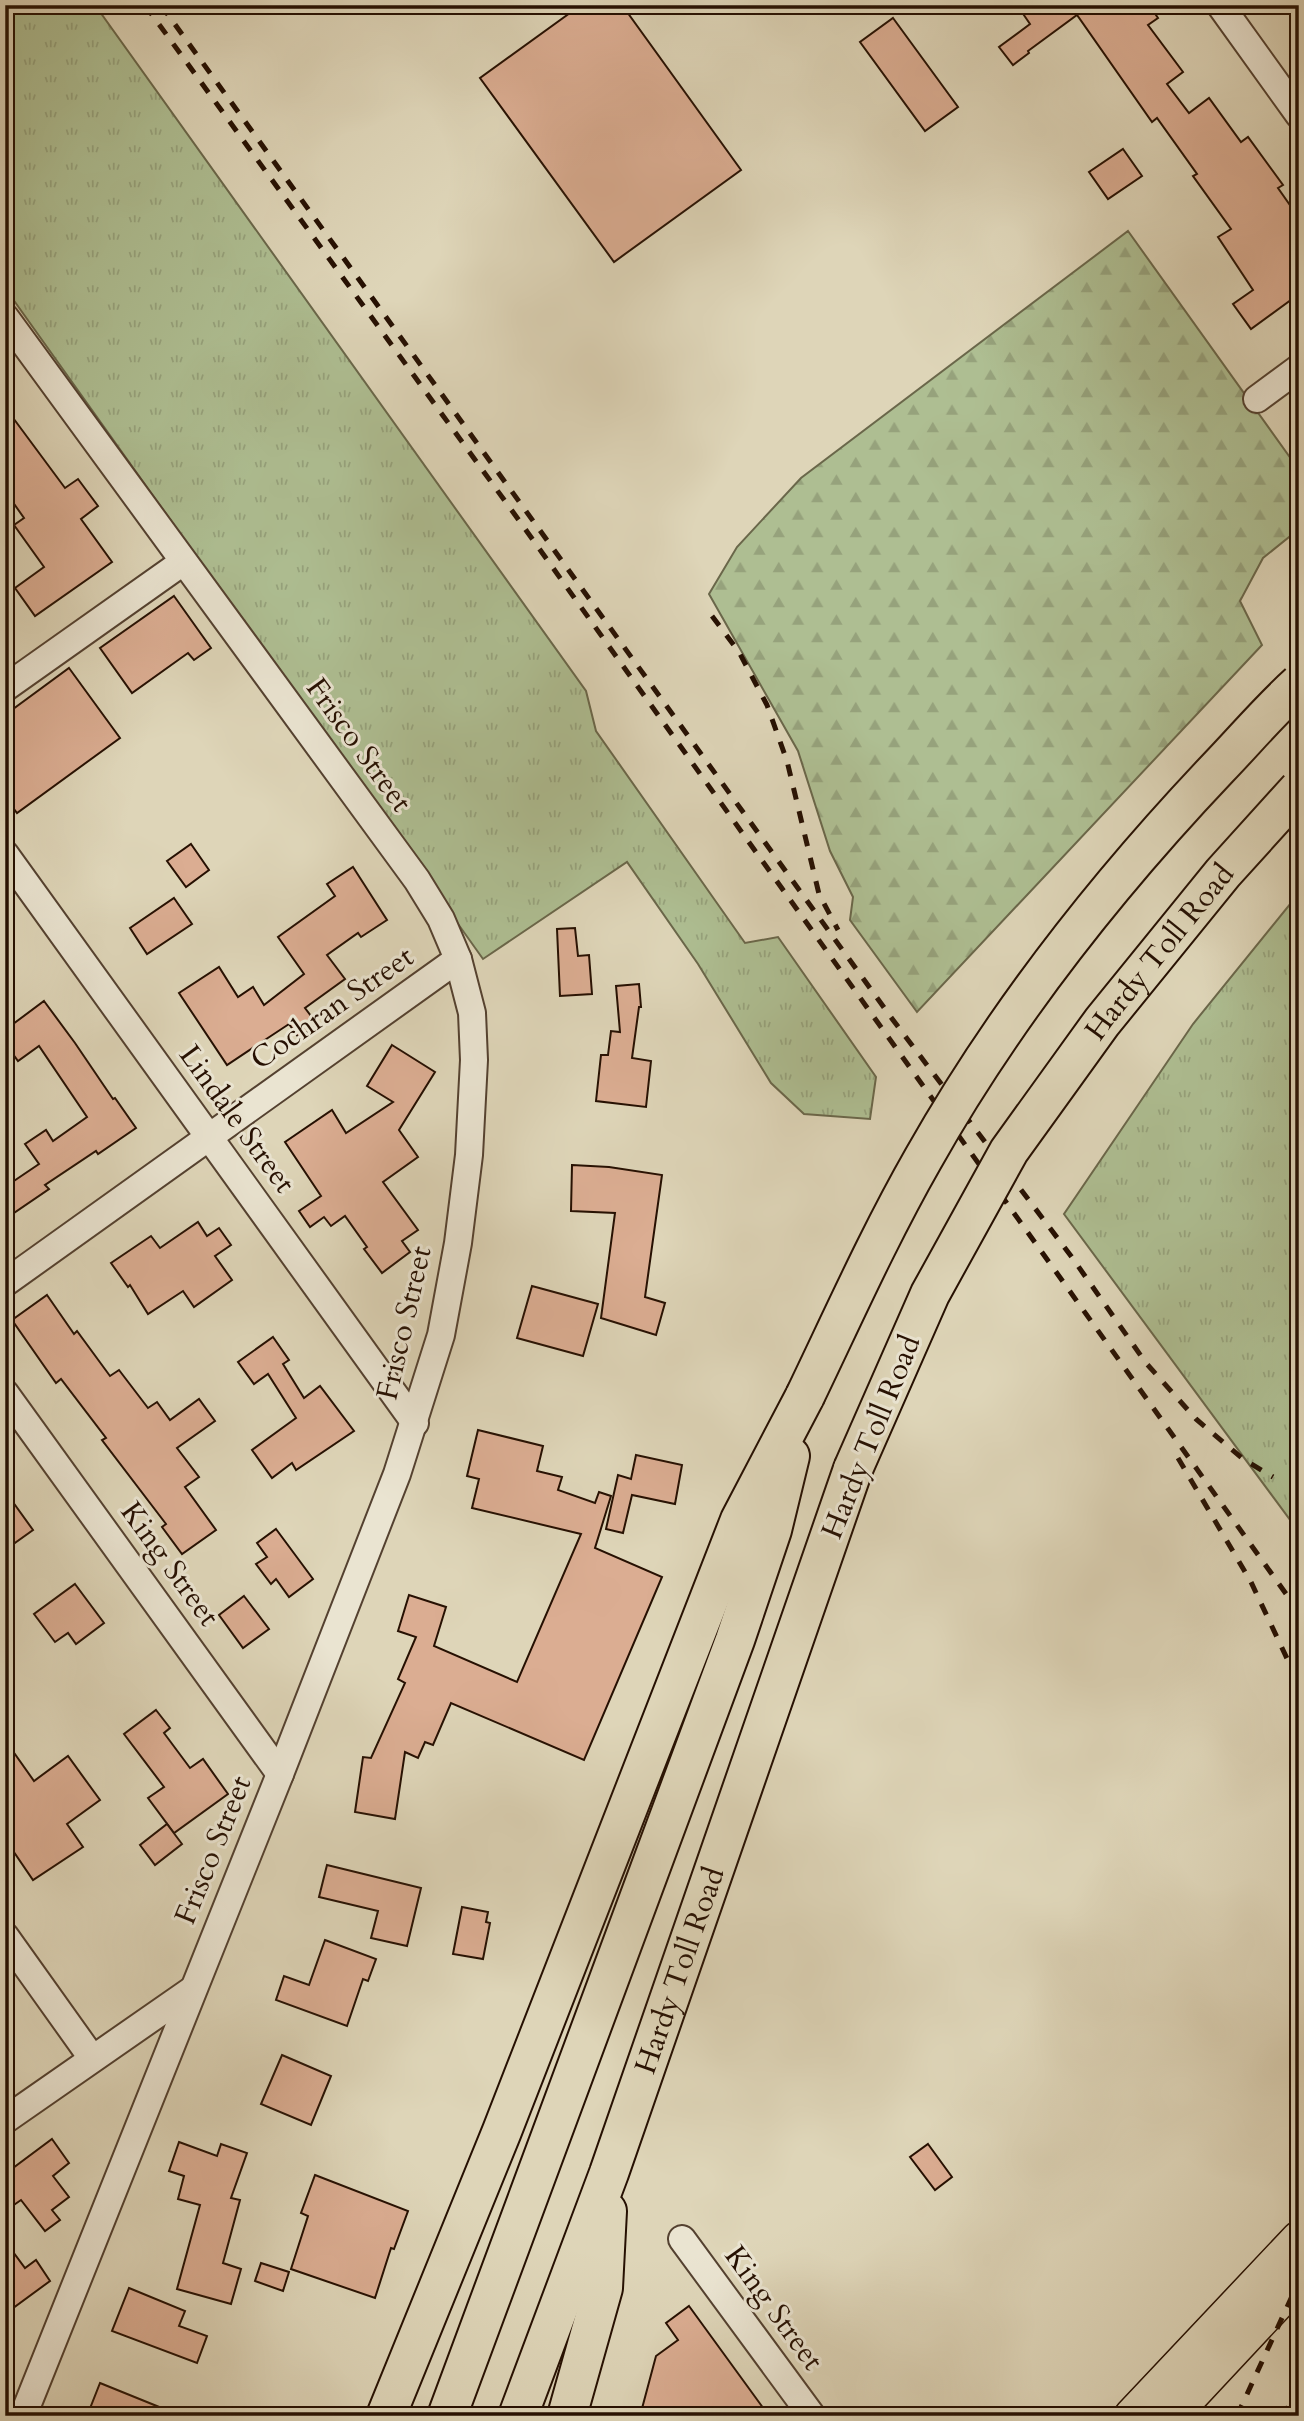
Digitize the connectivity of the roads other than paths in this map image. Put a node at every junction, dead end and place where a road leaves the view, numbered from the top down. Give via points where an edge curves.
1 (1220, 5) edge
2 (1299, 115) edge
3 (5, 317) edge
4 (1299, 368) edge
5 (1257, 399) dead end
6 (183, 562) junction
7 (1299, 684) edge
8 (5, 688) edge
9 (1299, 789) edge
10 (5, 854) edge
11 (458, 959) junction
12 (209, 1137) junction
13 (5, 1283) edge
14 (5, 1393) edge
15 (805, 1396) junction
16 (415, 1423) junction
17 (280, 1774) junction
18 (5, 1937) edge
19 (192, 1990) junction
20 (92, 2058) junction
21 (5, 2120) edge
22 (609, 2174) junction
23 (682, 2239) dead end
24 (1299, 2239) edge
25 (1299, 2278) edge
26 (23, 2416) edge
27 (386, 2416) edge
28 (447, 2416) edge
29 (518, 2416) edge
30 (567, 2416) edge
31 (812, 2416) edge
32 (1132, 2416) edge
33 (1171, 2416) edge

1 - 2 street
3 - 6 street, Frisco Street
4 - 5 street
6 - 8 street
6 - 11 street, Frisco Street via 417,880
7 - 15 highway, bridge via 1156,834 982,1060 922,1160
9 - 22 highway, Hardy Toll Road, bridge via 1223,873 1102,1022 1009,1151 930,1294 853,1469
10 - 12 street, Lindale Street
11 - 12 street, Cochran Street
11 - 16 street, Frisco Street via 472,1013 469,1155 441,1335
12 - 13 street, Cochran Street
12 - 16 street, Lindale Street
14 - 17 street, King Street
15 - 27 highway via 740,1520
15 - 28 highway via 772,1530 735,1640
16 - 17 street, Frisco Street
17 - 19 street, Frisco Street
18 - 20 street
19 - 20 street
19 - 26 street, Frisco Street
20 - 21 street
22 - 29 highway
22 - 30 highway via 603,2288
23 - 31 street, King Street
24 - 32 main road
25 - 33 main road

